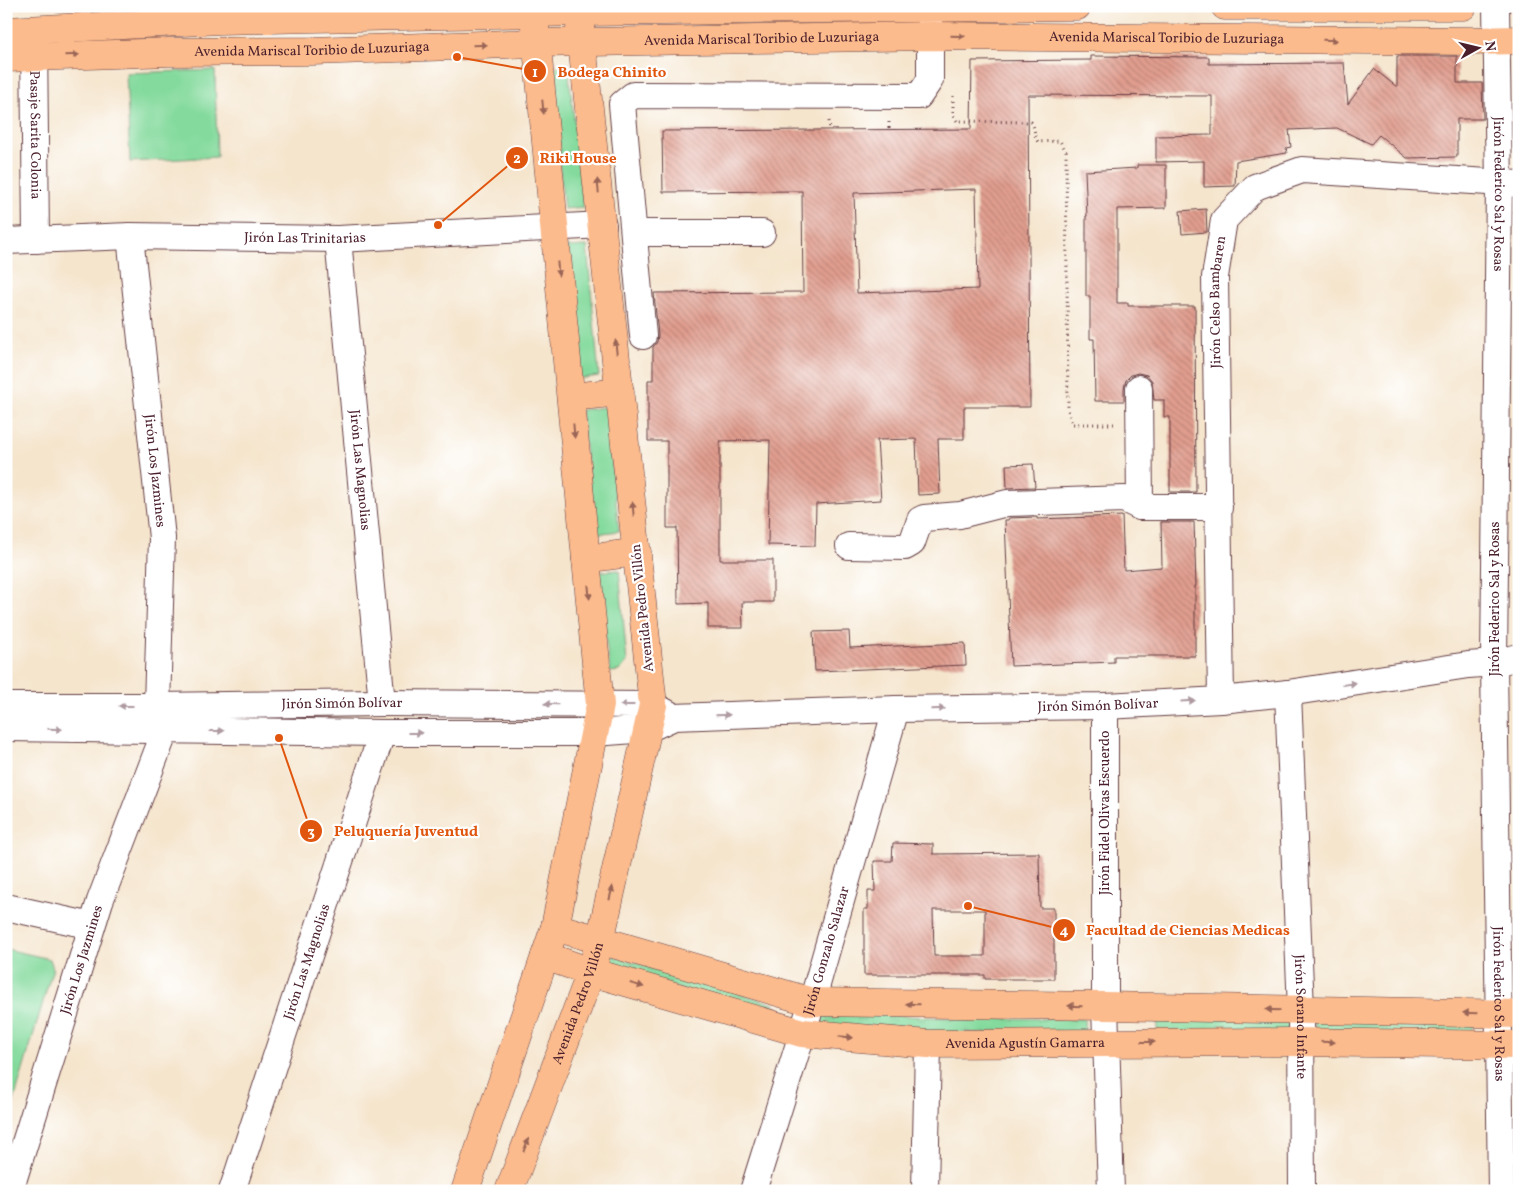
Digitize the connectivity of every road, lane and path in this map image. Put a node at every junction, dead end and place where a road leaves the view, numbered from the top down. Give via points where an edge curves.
1 (1077, 6) edge
2 (1225, 6) edge
3 (1288, 6) edge
4 (1463, 6) edge
5 (1496, 6) edge
6 (930, 7) edge
7 (578, 9) edge
8 (534, 10) edge
9 (167, 15) edge
10 (311, 18) junction
11 (220, 20) junction
12 (34, 29) junction
13 (6, 31) edge
14 (931, 36) junction
15 (1288, 39) junction
16 (1508, 41) edge
17 (582, 42) junction
18 (536, 43) junction
19 (222, 51) junction
20 (313, 51) junction
21 (169, 52) junction
22 (35, 56) junction
23 (6, 58) edge
24 (953, 96) dead end
25 (1509, 184) edge
26 (603, 225) junction
27 (554, 228) junction
28 (762, 232) dead end
29 (634, 233) junction
30 (130, 236) junction
31 (338, 239) junction
32 (36, 240) junction
33 (6, 241) edge
34 (643, 336) dead end
35 (1139, 388) dead end
36 (620, 392) junction
37 (571, 397) junction
38 (1140, 424) junction
39 (1140, 507) junction
40 (1219, 507) junction
41 (849, 546) dead end
42 (638, 552) junction
43 (586, 559) junction
44 (1506, 660) edge
45 (1288, 694) junction
46 (1221, 700) junction
47 (382, 702) junction
48 (600, 705) junction
49 (6, 706) edge
50 (157, 706) junction
51 (1105, 706) junction
52 (896, 709) junction
53 (659, 717) junction
54 (6, 728) edge
55 (164, 731) junction
56 (382, 733) junction
57 (594, 733) junction
58 (6, 907) edge
59 (92, 926) junction
60 (555, 926) junction
61 (600, 941) junction
62 (545, 956) junction
63 (590, 972) junction
64 (812, 1002) junction
65 (1105, 1006) junction
66 (1301, 1010) junction
67 (1508, 1014) edge
68 (802, 1033) junction
69 (1107, 1042) junction
70 (1301, 1042) junction
71 (928, 1044) junction
72 (1508, 1045) edge
73 (469, 1189) edge
74 (10, 1191) edge
75 (232, 1191) edge
76 (508, 1191) edge
77 (753, 1191) edge
78 (925, 1191) edge
79 (1111, 1191) edge
80 (1302, 1191) edge
81 (1501, 1191) edge

1 - 6 main road, Avenida Mariscal Toribio de Luzuriaga
2 - 3 main road
3 - 4 main road
3 - 15 street
5 - 16 street, Jirón Federico Sal y Rosas
6 - 7 main road, Avenida Mariscal Toribio de Luzuriaga
6 - 14 street
7 - 8 main road, Avenida Mariscal Toribio de Luzuriaga
7 - 17 main road, Avenida Pedro Villón
8 - 10 main road, Avenida Mariscal Toribio de Luzuriaga
8 - 18 main road
9 - 11 main road, Avenida Mariscal Toribio de Luzuriaga
9 - 12 main road, Avenida Mariscal Toribio de Luzuriaga
9 - 21 street
10 - 11 main road, Avenida Mariscal Toribio de Luzuriaga
10 - 20 main road
11 - 19 main road
12 - 13 main road, Avenida Mariscal Toribio de Luzuriaga
12 - 22 street, Pasaje Sarita Colonia
14 -> 15 main road, Avenida Mariscal Toribio de Luzuriaga
14 - 17 main road, Avenida Mariscal Toribio de Luzuriaga
14 - 29 street via 930,80 919,96 633,95 622,104
15 -> 16 main road, Avenida Mariscal Toribio de Luzuriaga
16 - 25 street, Jirón Federico Sal y Rosas
17 - 18 main road, Avenida Mariscal Toribio de Luzuriaga
26 -> 17 main road, Avenida Pedro Villón
20 -> 18 main road, Avenida Mariscal Toribio de Luzuriaga
18 -> 27 main road
19 - 20 main road, Avenida Mariscal Toribio de Luzuriaga
19 - 21 main road, Avenida Mariscal Toribio de Luzuriaga
22 -> 21 main road, Avenida Mariscal Toribio de Luzuriaga
22 - 23 main road, Avenida Mariscal Toribio de Luzuriaga
22 - 32 street, Pasaje Sarita Colonia
24 - 38 path via 957,121 1031,122 1038,142 1060,141 1066,151 1068,410 1072,424
25 - 40 street, Jirón Celso Bambaren via 1302,170 1255,187 1224,220 1215,277
25 - 44 street, Jirón Federico Sal y Rosas
26 - 27 street, Jirón Las Trinitarias
36 -> 26 main road, Avenida Pedro Villón
27 - 31 street, Jirón Las Trinitarias
27 -> 37 main road
28 - 29 street
29 - 34 street
30 - 31 street, Jirón Las Trinitarias
30 - 32 street, Jirón Las Trinitarias
30 - 50 street, Jirón Los Jazmines via 162,538
31 - 47 street, Jirón Las Magnolias
32 - 33 street, Jirón Las Trinitarias
35 - 38 street
36 - 37 main road
42 -> 36 main road, Avenida Pedro Villón
37 -> 43 main road
38 - 39 street
39 - 40 street
39 - 41 street via 1124,499 1007,503 960,515 924,518 920,520 912,543 905,547
40 - 46 street, Jirón Celso Bambaren
42 - 43 main road
42 - 53 main road, Avenida Pedro Villón
43 -> 48 main road
45 -> 44 street, Jirón Simón Bolívar
44 - 67 street, Jirón Federico Sal y Rosas
45 - 46 street, Jirón Simón Bolívar
45 - 66 street, Jirón Sorano Infante
51 -> 46 street, Jirón Simón Bolívar
48 -> 47 street, Jirón Simón Bolívar
47 - 50 street, Jirón Simón Bolívar
53 -> 48 street, Jirón Simón Bolívar
48 - 57 main road
50 -> 49 street, Jirón Simón Bolívar
52 -> 51 street, Jirón Simón Bolívar
51 - 65 street, Jirón Fidel Olivas Escuerdo
53 -> 52 street, Jirón Simón Bolívar
52 - 64 street, Jirón Gonzalo Salazar
53 - 57 street, Jirón Simón Bolívar
61 -> 53 main road, Avenida Pedro Villón
54 -> 55 street, Jirón Simón Bolívar
55 -> 56 street, Jirón Simón Bolívar
55 - 59 street, Jirón Los Jazmines
56 -> 57 street, Jirón Simón Bolívar
56 - 75 street, Jirón Las Magnolias
57 - 60 main road
58 - 59 street
59 - 74 street, Jirón Los Jazmines
60 - 61 main road
60 - 62 main road
61 - 63 main road, Avenida Pedro Villón
61 - 64 main road
62 - 63 main road, Avenida Agustín Gamarra
62 - 73 main road
63 -> 68 main road, Avenida Agustín Gamarra
76 -> 63 main road, Avenida Pedro Villón
65 -> 64 main road
64 - 68 street, Jirón Gonzalo Salazar
66 -> 65 main road
65 - 69 street, Jirón Fidel Olivas Escuerdo
67 -> 66 main road
66 - 70 street, Jirón Sorano Infante
67 - 72 street, Jirón Federico Sal y Rosas
68 -> 71 main road, Avenida Agustín Gamarra
68 - 77 street, Jirón Gonzalo Salazar
69 -> 70 main road, Avenida Agustín Gamarra
69 - 71 main road, Avenida Agustín Gamarra
69 - 79 street, Jirón Fidel Olivas Escuerdo
70 -> 72 main road, Avenida Agustín Gamarra
70 - 80 street, Jirón Sorano Infante
71 - 78 street
72 - 81 street, Jirón Federico Sal y Rosas

